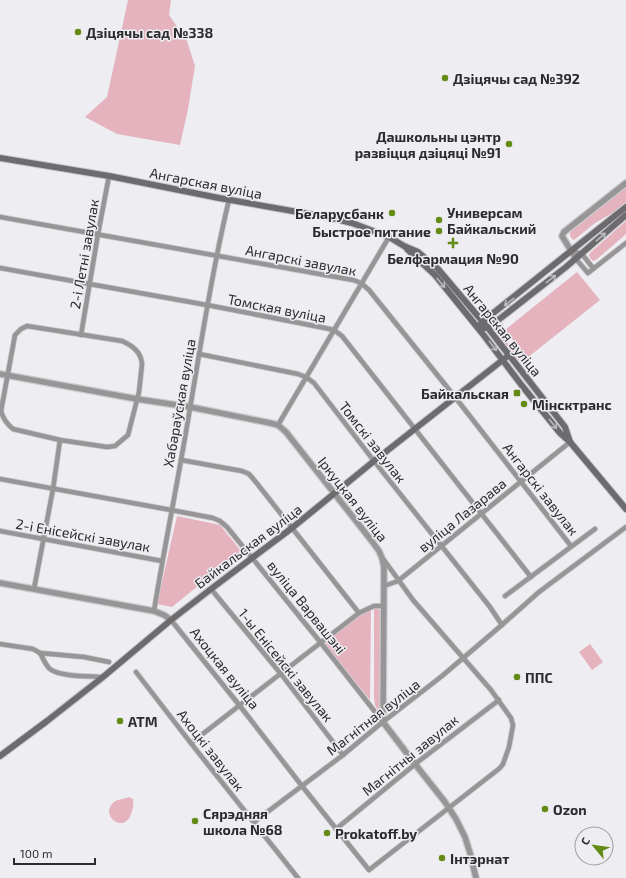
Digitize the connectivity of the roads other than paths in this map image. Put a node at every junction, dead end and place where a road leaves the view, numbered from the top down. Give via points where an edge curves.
1 (0, 158) edge
2 (109, 176) junction
3 (626, 183) edge
4 (229, 200) junction
5 (626, 207) edge
6 (626, 215) edge
7 (0, 217) edge
8 (98, 234) junction
9 (390, 237) junction
10 (626, 243) edge
11 (404, 246) junction
12 (572, 251) junction
13 (582, 254) junction
14 (217, 255) junction
15 (576, 259) junction
16 (0, 268) edge
17 (593, 268) junction
18 (361, 283) junction
19 (89, 284) junction
20 (207, 305) junction
21 (482, 322) junction
22 (478, 328) junction
23 (488, 328) junction
24 (334, 330) junction
25 (81, 335) junction
26 (199, 354) junction
27 (509, 355) junction
28 (503, 360) junction
29 (0, 374) edge
30 (7, 375) junction
31 (306, 377) junction
32 (455, 397) junction
33 (137, 399) junction
34 (190, 407) junction
35 (278, 425) junction
36 (414, 430) junction
37 (60, 440) junction
38 (570, 442) junction
39 (181, 460) junction
40 (374, 462) junction
41 (0, 479) edge
42 (521, 482) junction
43 (52, 489) junction
44 (335, 494) junction
45 (626, 509) edge
46 (171, 510) junction
47 (481, 514) junction
48 (626, 527) edge
49 (292, 528) junction
50 (595, 529) dead end
51 (0, 531) edge
52 (43, 539) junction
53 (441, 546) junction
54 (571, 546) junction
55 (252, 558) junction
56 (382, 558) junction
57 (162, 561) junction
58 (530, 577) junction
59 (398, 581) junction
60 (0, 583) edge
61 (384, 586) junction
62 (34, 589) junction
63 (211, 589) junction
64 (505, 596) dead end
65 (384, 606) junction
66 (154, 611) junction
67 (359, 613) junction
68 (171, 620) junction
69 (502, 625) junction
70 (321, 643) junction
71 (0, 644) edge
72 (40, 653) junction
73 (463, 658) junction
74 (109, 662) dead end
75 (136, 672) dead end
76 (281, 674) junction
77 (102, 676) junction
78 (498, 700) junction
79 (240, 706) junction
80 (384, 722) junction
81 (191, 743) junction
82 (343, 754) junction
83 (0, 756) edge
84 (415, 764) junction
85 (302, 786) junction
86 (449, 808) junction
87 (254, 822) junction
88 (336, 829) junction
89 (298, 878) edge
90 (476, 878) edge

1 - 2 main road, Ангарская вуліца
2 - 4 main road, Ангарская вуліца
2 - 8 street, 2-і Летні завулак
3 - 12 street via 564,232 562,236
4 - 9 main road, Ангарская вуліца via 332,218
4 - 14 street, Хабараўская вуліца
5 - 12 main road
13 -> 6 main road
7 - 8 street, Ангарскі завулак
8 - 14 street, Ангарскі завулак
8 - 19 street, 2-і Летні завулак
9 - 11 main road, Ангарская вуліца
9 - 18 street
10 - 17 street
11 - 21 main road, Ангарская вуліца via 418,252 438,269
11 -> 22 main road, Ангарская вуліца via 435,276
12 - 13 street
12 - 15 street
12 -> 21 main road
13 - 15 main road
13 - 17 street
14 - 18 street, Ангарскі завулак
14 - 20 street, Хабараўская вуліца
15 - 17 street via 588,273
23 -> 15 main road
16 - 19 street, Томская вуліца
18 - 24 street
18 - 32 street, Ангарскі завулак
19 - 20 street, Томская вуліца
19 - 25 street, 2-і Летні завулак
20 - 24 street, Томская вуліца
20 - 26 street, Хабараўская вуліца
21 - 22 main road
21 - 23 main road, Ангарская вуліца
22 - 23 main road
22 -> 28 main road, Ангарская вуліца
23 - 27 main road, Ангарская вуліца
24 - 31 street
24 - 36 street, Томская вуліца via 342,336
25 - 30 street via 27,326 21,329 15,335
25 - 33 street via 130,344 136,350 142,359
26 - 31 street, Томскі завулак
26 - 34 street, Хабараўская вуліца
27 - 28 main road, Байкальская вуліца
27 - 38 main road, Ангарская вуліца via 565,427
28 - 32 main road, Байкальская вуліца
28 -> 38 main road, Ангарская вуліца via 560,433
29 - 30 street
30 - 33 street
30 - 37 street via 1,411 8,425 13,429
31 - 35 street
31 - 40 street, Томскі завулак via 314,383
32 - 36 main road, Байкальская вуліца
32 - 42 street, Ангарскі завулак
33 - 34 street
33 - 37 street via 128,436 115,446
34 - 35 street
34 - 39 street, Хабараўская вуліца
35 - 44 street, Іркуцкая вуліца
36 - 40 main road, Байкальская вуліца
36 - 47 street, Томская вуліца
37 - 43 street
38 - 42 street, вуліца Лазарава
38 - 45 main road, Ангарская вуліца
39 - 46 street, Хабараўская вуліца
39 - 49 street via 248,474
40 - 44 main road, Байкальская вуліца
40 - 53 street, Томскі завулак
41 - 43 street, вуліца Варвашэні
42 - 47 street, вуліца Лазарава
42 - 54 street, Ангарскі завулак
43 - 46 street, вуліца Варвашэні
43 - 52 street
44 - 49 main road, Байкальская вуліца
44 - 56 street, Іркуцкая вуліца
46 - 55 street, вуліца Варвашэні via 220,521
46 - 57 street, Хабараўская вуліца
47 - 53 street, вуліца Лазарава
47 - 58 street, Томская вуліца
48 - 69 street, Магнітная вуліца via 539,592
49 - 55 main road, Байкальская вуліца
49 - 67 street
50 - 54 street
51 - 52 street, 2-і Енісейскі завулак
52 - 57 street, 2-і Енісейскі завулак
52 - 62 street
53 - 59 street, вуліца Лазарава
53 - 69 street, Томскі завулак
54 - 58 street
55 - 63 main road, Байкальская вуліца
55 - 70 street, вуліца Варвашэні
56 - 59 street, Іркуцкая вуліца
56 - 61 street
57 - 66 street, Хабараўская вуліца
58 - 64 street
59 - 61 street, вуліца Лазарава
59 - 73 street, Іркуцкая вуліца
60 - 62 street, Ахоцкая вуліца
61 - 65 street
62 - 66 street, Ахоцкая вуліца
63 - 68 main road, Байкальская вуліца
63 - 76 street, 1-ы Енісейскі завулак
65 - 67 street via 374,606
65 - 80 street
66 - 68 street, Ахоцкая вуліца
67 - 70 street
68 - 77 main road, Байкальская вуліца
68 - 79 street, Ахоцкая вуліца
69 - 73 street, Магнітная вуліца
70 - 76 street
70 - 80 street, вуліца Варвашэні
71 - 72 street via 34,649
72 - 74 street
72 - 77 street via 49,668 54,671 69,675
73 - 78 street, Іркуцкая вуліца
73 - 80 street, Магнітная вуліца
75 - 81 street, Ахоцкі завулак
76 - 79 street
76 - 82 street, 1-ы Енісейскі завулак
77 - 83 main road, Байкальская вуліца
78 - 84 street, Магнітны завулак
78 - 86 street, Іркуцкая вуліца via 511,718 513,726 503,764
79 - 81 street
79 - 85 street, Ахоцкая вуліца
80 - 82 street, Магнітная вуліца
80 - 84 street, вуліца Варвашэні
81 - 87 street, Ахоцкі завулак
82 - 85 street, Магнітная вуліца
84 - 86 street, вуліца Варвашэні
84 - 88 street, Магнітны завулак
85 - 87 street, Магнітная вуліца
85 - 88 street, Ахоцкая вуліца
86 - 88 street, Ахоцкая вуліца via 369,870
86 - 90 street, вуліца Варвашэні via 465,837
87 - 89 street, Ахоцкі завулак

